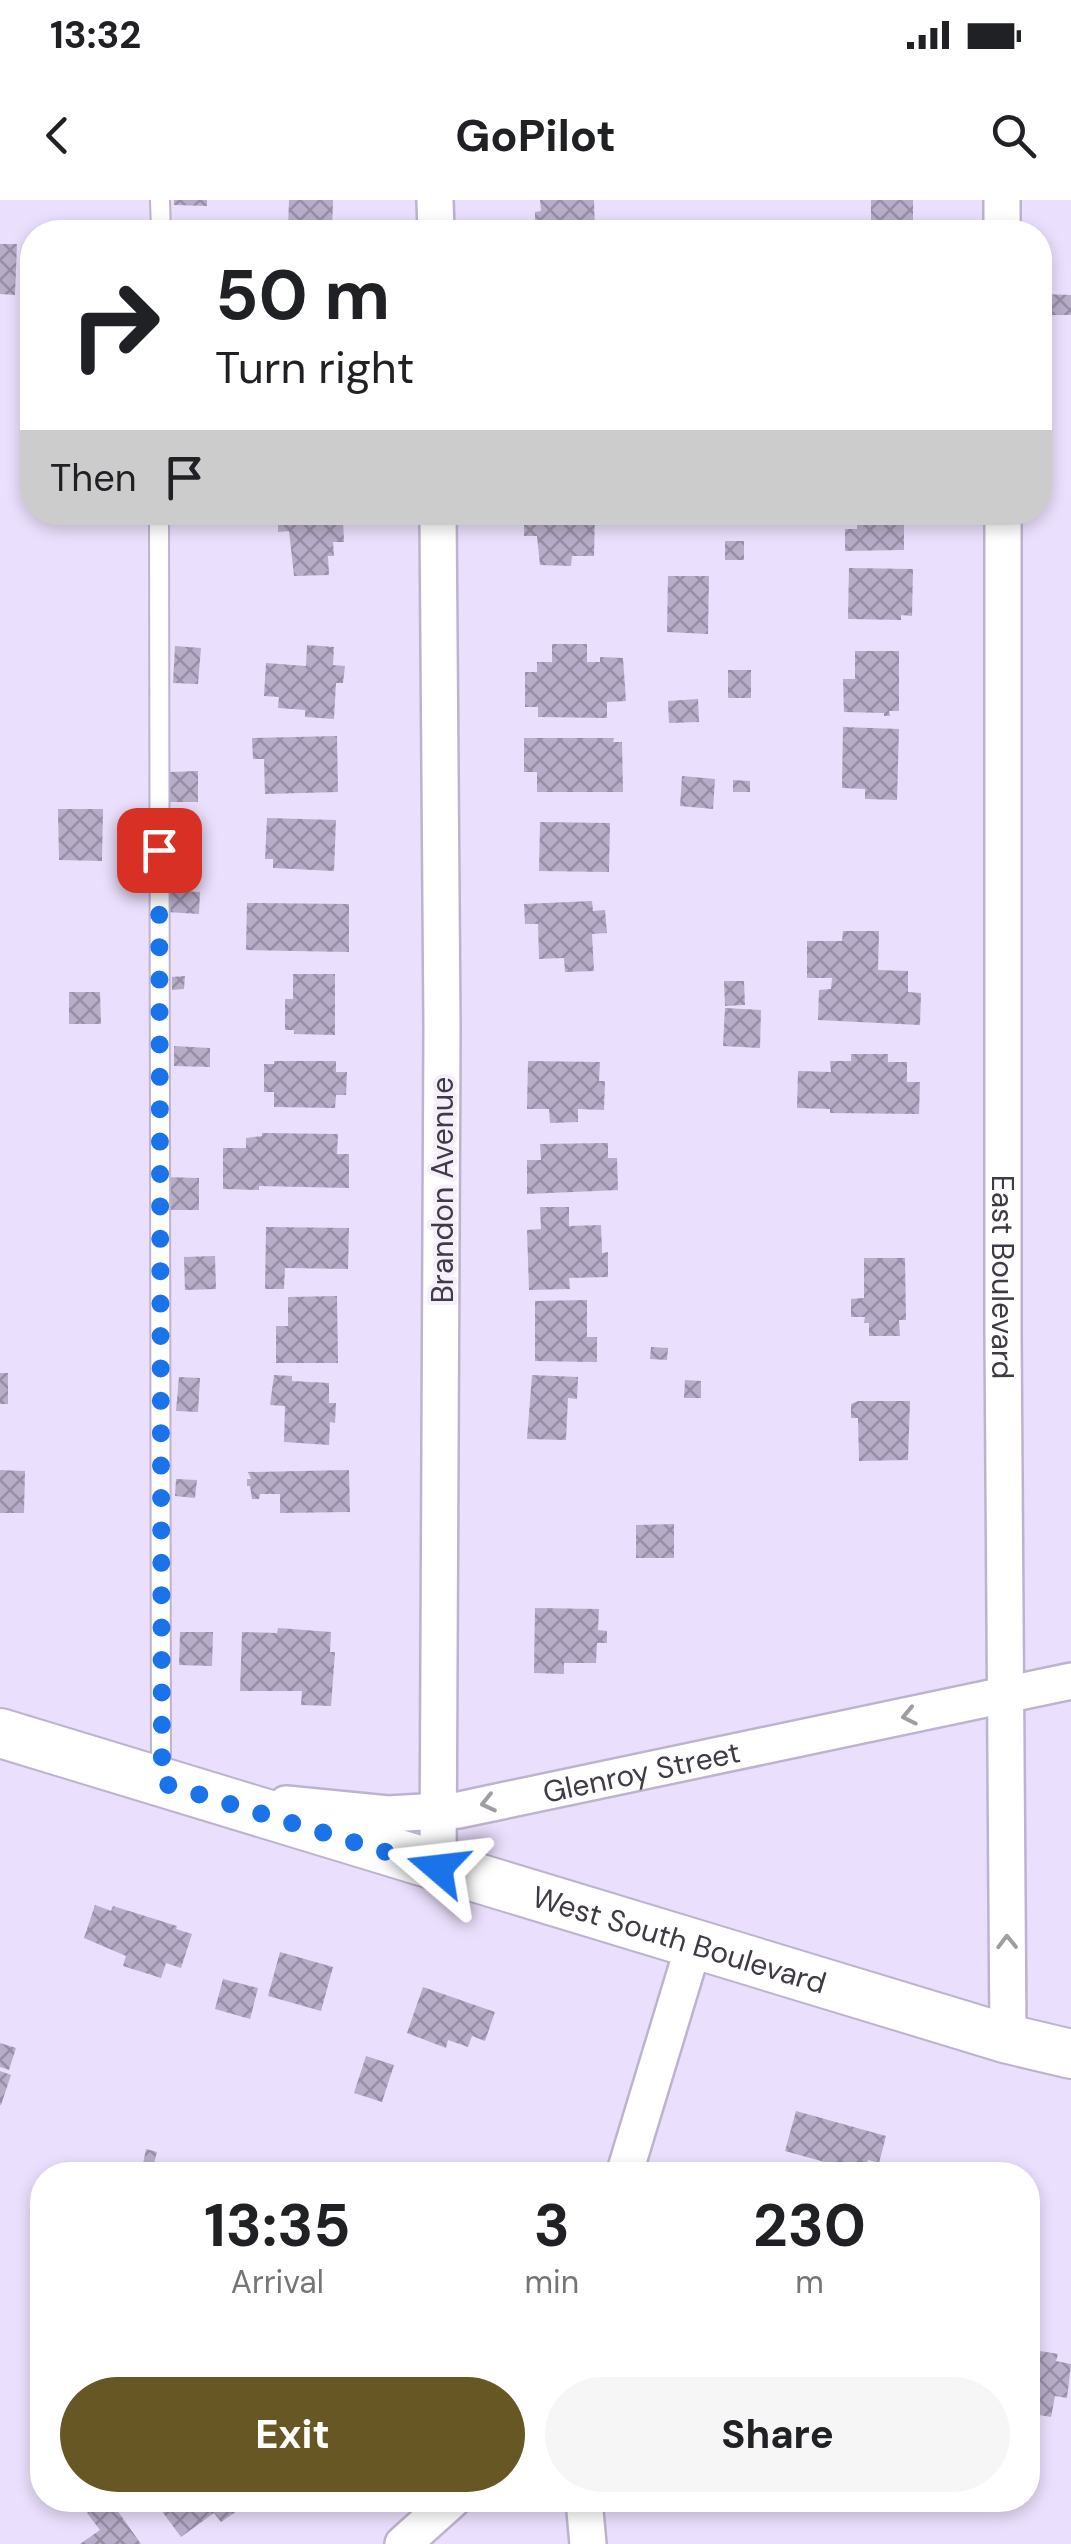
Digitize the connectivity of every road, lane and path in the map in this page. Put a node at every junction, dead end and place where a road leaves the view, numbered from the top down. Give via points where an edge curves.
1 (159, 525) edge
2 (438, 525) edge
3 (1003, 525) edge
4 (1071, 1681) edge
5 (1004, 1695) junction
6 (0, 1733) edge
7 (162, 1783) junction
8 (206, 1796) junction
9 (440, 1812) junction
10 (438, 1868) junction
11 (694, 1944) junction
12 (1008, 2039) junction
13 (1071, 2054) edge
14 (628, 2162) edge
15 (439, 2512) edge
16 (585, 2512) edge
17 (403, 2544) edge
18 (588, 2544) edge

1 - 7 lane
2 - 9 street, Brandon Avenue
3 - 5 street, East Boulevard
4 - 5 street, Glenroy Street
5 -> 9 street, Glenroy Street
12 -> 5 street, East Boulevard
6 - 7 street, West South Boulevard
7 - 8 street, West South Boulevard
8 - 9 street, Glenroy Street via 388,1814
8 - 10 street, West South Boulevard
9 - 10 street, Brandon Avenue
10 - 11 street, West South Boulevard
11 - 12 street, West South Boulevard
11 - 14 street
12 - 13 street, West South Boulevard
15 - 17 street
16 - 18 street

